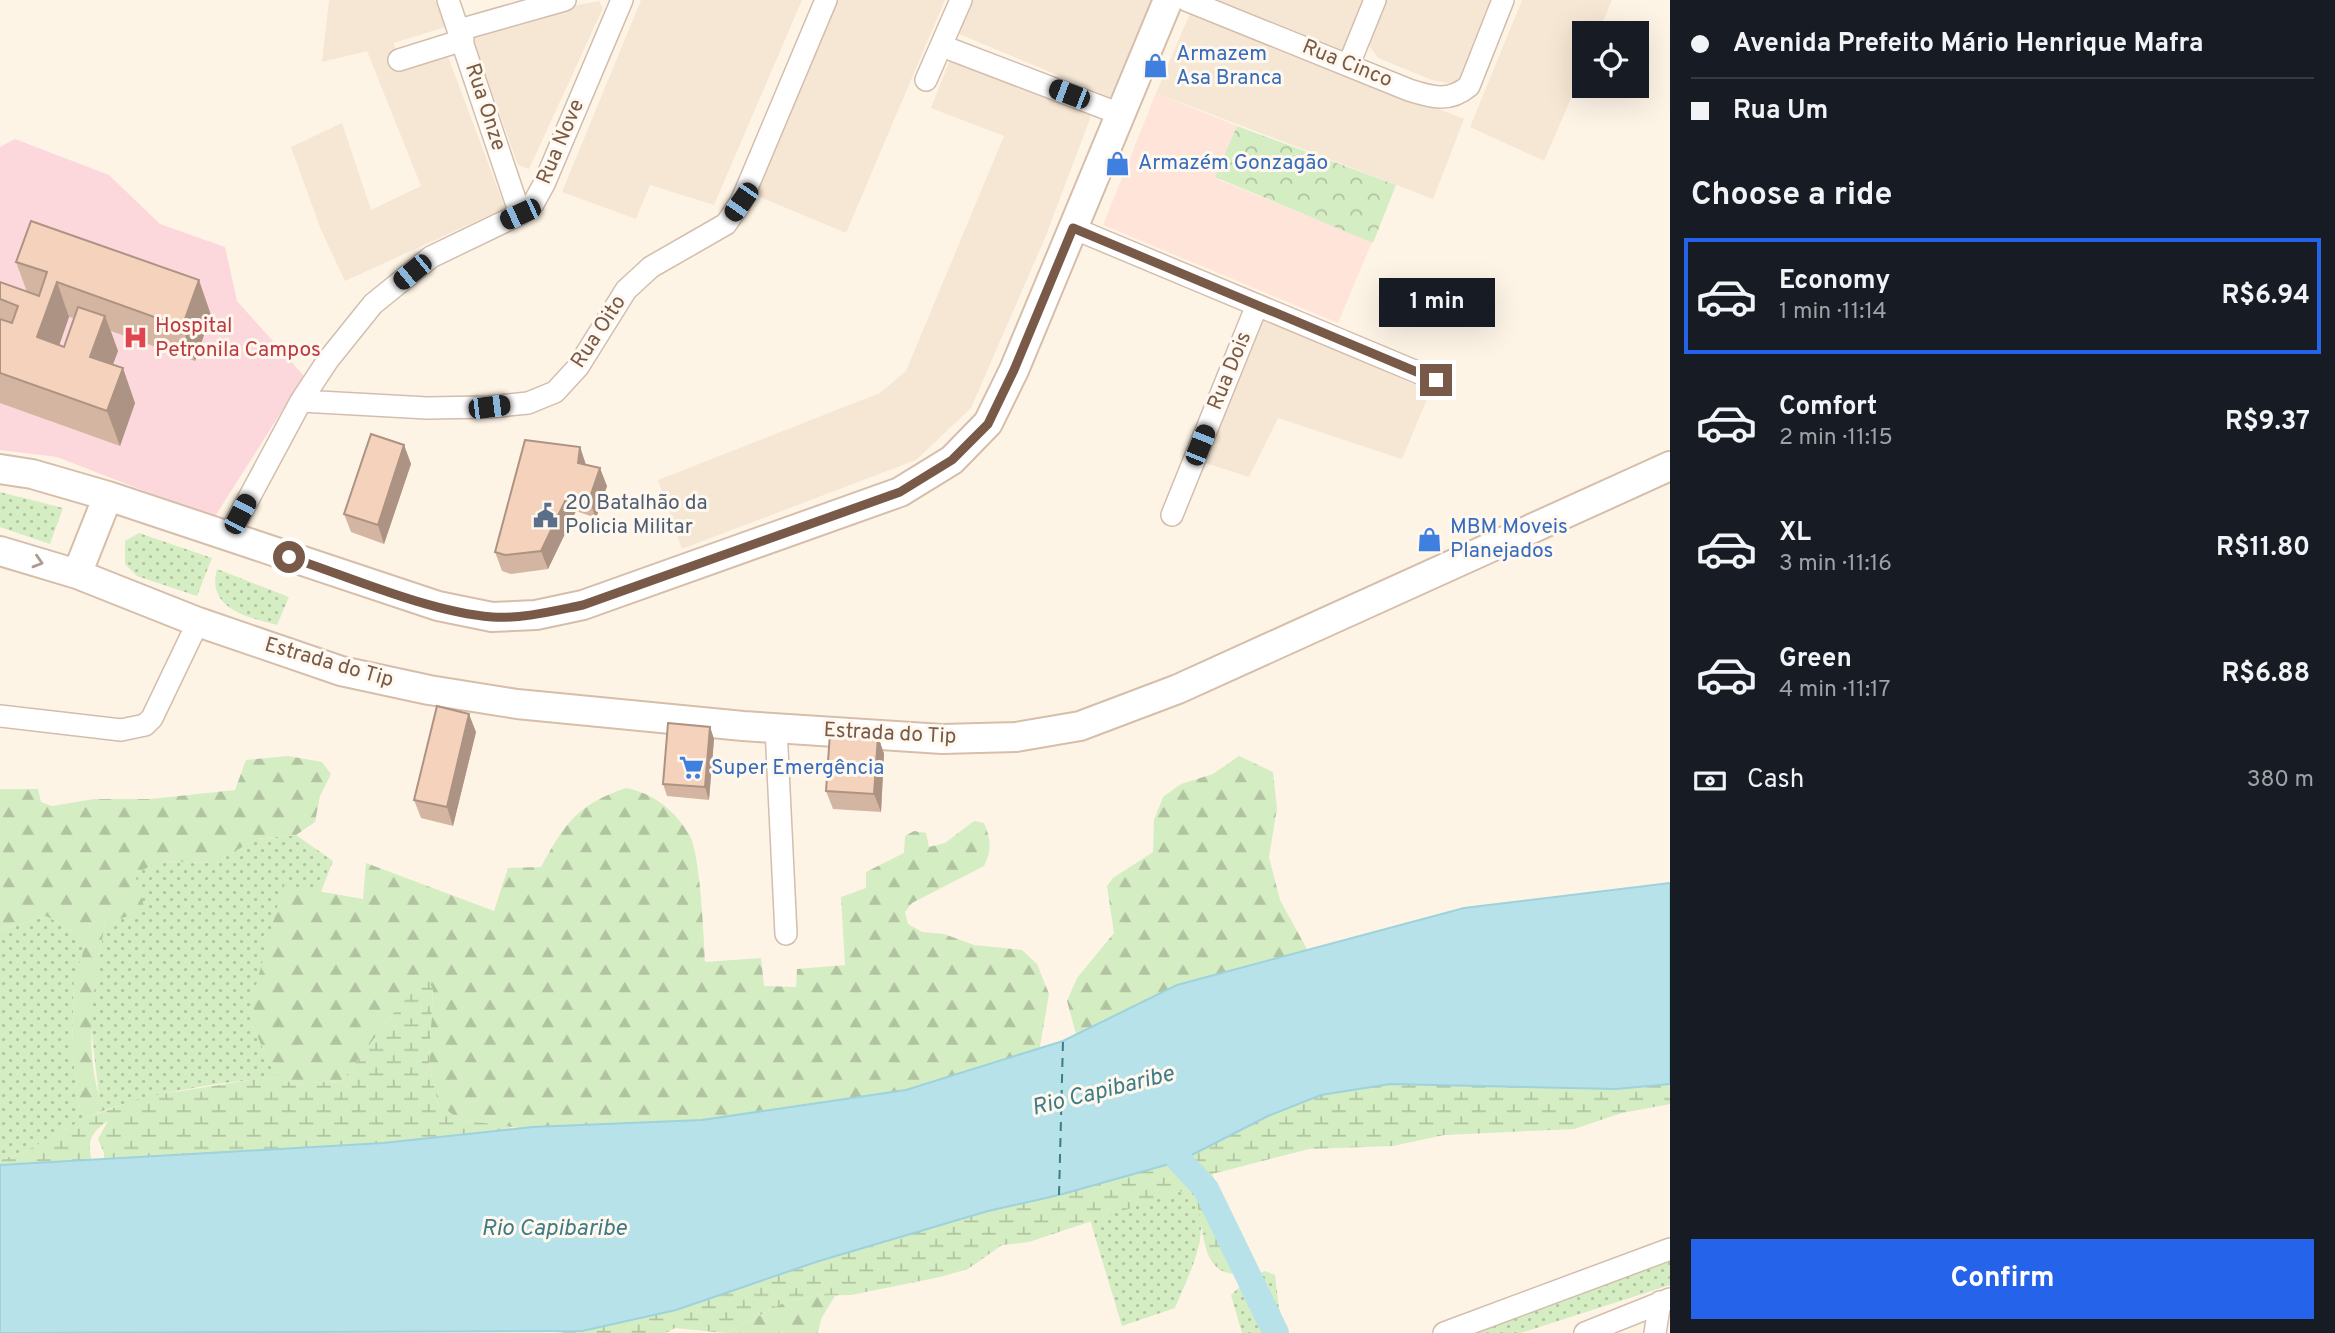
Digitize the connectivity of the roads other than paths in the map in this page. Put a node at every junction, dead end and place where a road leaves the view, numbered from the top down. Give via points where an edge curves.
1 (448, 0) edge
2 (565, 0) edge
3 (621, 0) edge
4 (826, 0) edge
5 (961, 0) edge
6 (1168, 0) edge
7 (1186, 0) edge
8 (1375, 0) edge
9 (1503, 0) edge
10 (461, 35) junction
11 (942, 46) junction
12 (399, 60) dead end
13 (1349, 64) junction
14 (926, 80) dead end
15 (1120, 114) junction
16 (520, 214) junction
17 (1073, 228) junction
18 (1256, 305) junction
19 (1436, 380) dead end
20 (301, 401) junction
21 (1670, 466) edge
22 (0, 469) edge
23 (108, 496) junction
24 (1172, 515) dead end
25 (228, 537) junction
26 (0, 551) edge
27 (76, 574) junction
28 (198, 622) junction
29 (0, 716) edge
30 (776, 728) junction
31 (786, 934) dead end
32 (1670, 1249) edge
33 (1665, 1301) edge
34 (1444, 1333) edge
35 (1585, 1333) edge
36 (1655, 1333) edge

1 - 10 street, Rua Onze
2 - 10 street
3 - 16 street, Rua Nove via 544,184 533,204
4 - 20 street, Rua Oito via 741,202 726,224 651,267 626,290 578,367 555,392 528,403 489,407
5 - 11 street
6 - 15 street
7 - 13 street, Rua Cinco
8 - 13 street
9 - 13 street, Rua Cinco via 1469,86 1459,94 1433,97
10 - 12 street
10 - 16 street, Rua Onze
11 - 14 street
11 - 15 street
15 - 17 street
16 - 20 street, Rua Nove via 431,257 373,304
17 - 18 street
17 - 25 street via 988,424 952,460 900,492 583,605 536,615 492,617 438,606
18 - 19 street
18 - 24 street, Rua Dois
20 - 25 street, Rua Nove
21 - 30 street, Estrada do Tip via 1178,689 1080,726 1016,737 942,739
22 - 23 street
23 - 25 street
23 - 27 street
26 -> 27 street, Estrada do Tip
27 - 28 street, Estrada do Tip
28 - 29 street via 145,726 121,730
28 - 30 street, Estrada do Tip via 341,671 429,690 517,704
30 - 31 street
32 - 34 street
33 - 35 street
33 - 36 street

